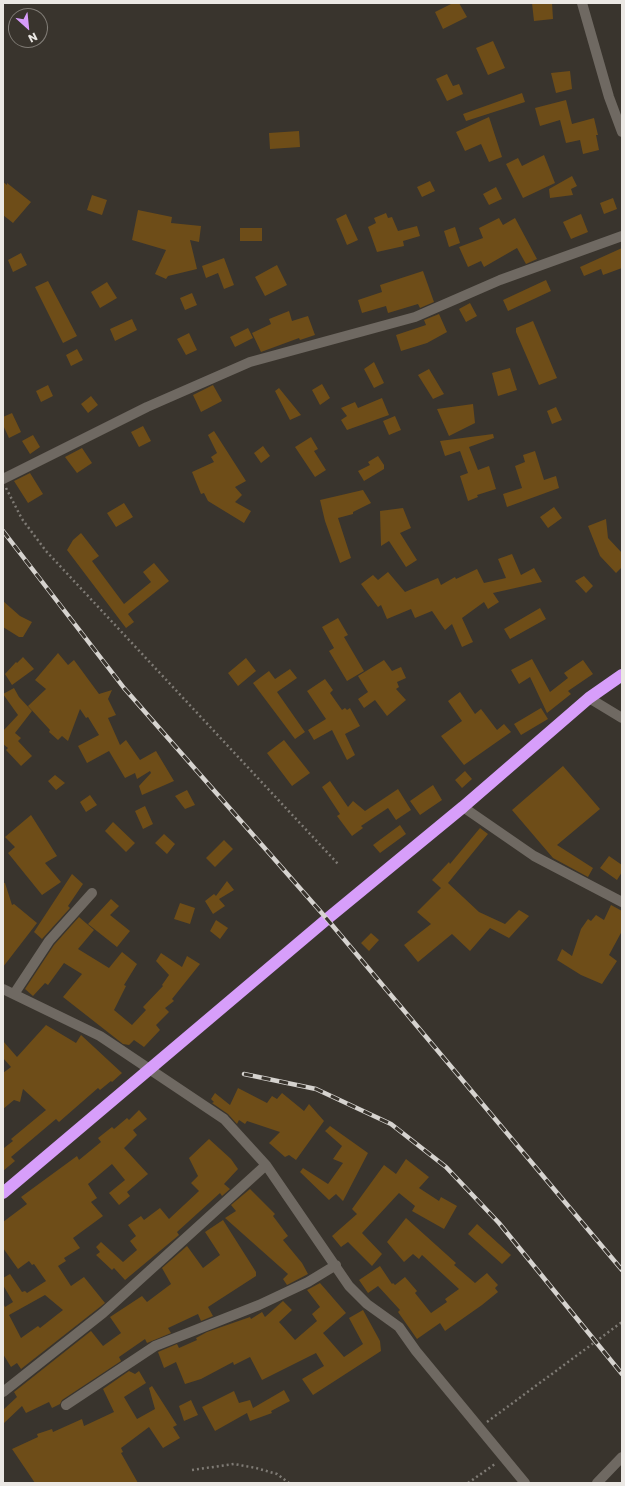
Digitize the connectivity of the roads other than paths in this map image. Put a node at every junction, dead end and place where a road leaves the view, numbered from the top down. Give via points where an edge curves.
1 (582, 3) edge
2 (622, 132) edge
3 (622, 236) edge
4 (3, 481) edge
5 (622, 675) edge
6 (589, 698) junction
7 (622, 718) edge
8 (463, 807) junction
9 (92, 894) dead end
10 (622, 902) edge
11 (3, 989) edge
12 (14, 994) junction
13 (149, 1068) junction
14 (266, 1165) junction
15 (3, 1193) edge
16 (336, 1265) junction
17 (3, 1392) edge
18 (66, 1405) dead end
19 (622, 1457) edge
20 (525, 1483) edge
21 (597, 1483) edge

1 - 2 street via 608,97
3 - 4 street via 500,280 415,317 250,362 147,407
5 - 6 highway
6 - 7 street
6 - 8 highway
8 - 10 street via 534,856
8 - 13 highway
9 - 12 street via 48,941
11 - 12 street
12 - 13 street via 100,1036
13 - 14 street via 224,1119
13 - 15 highway
14 - 16 street
14 - 17 street via 103,1313
16 - 18 street via 308,1282 259,1305 155,1346
16 - 20 street via 350,1286 367,1304 399,1327
19 - 21 street

